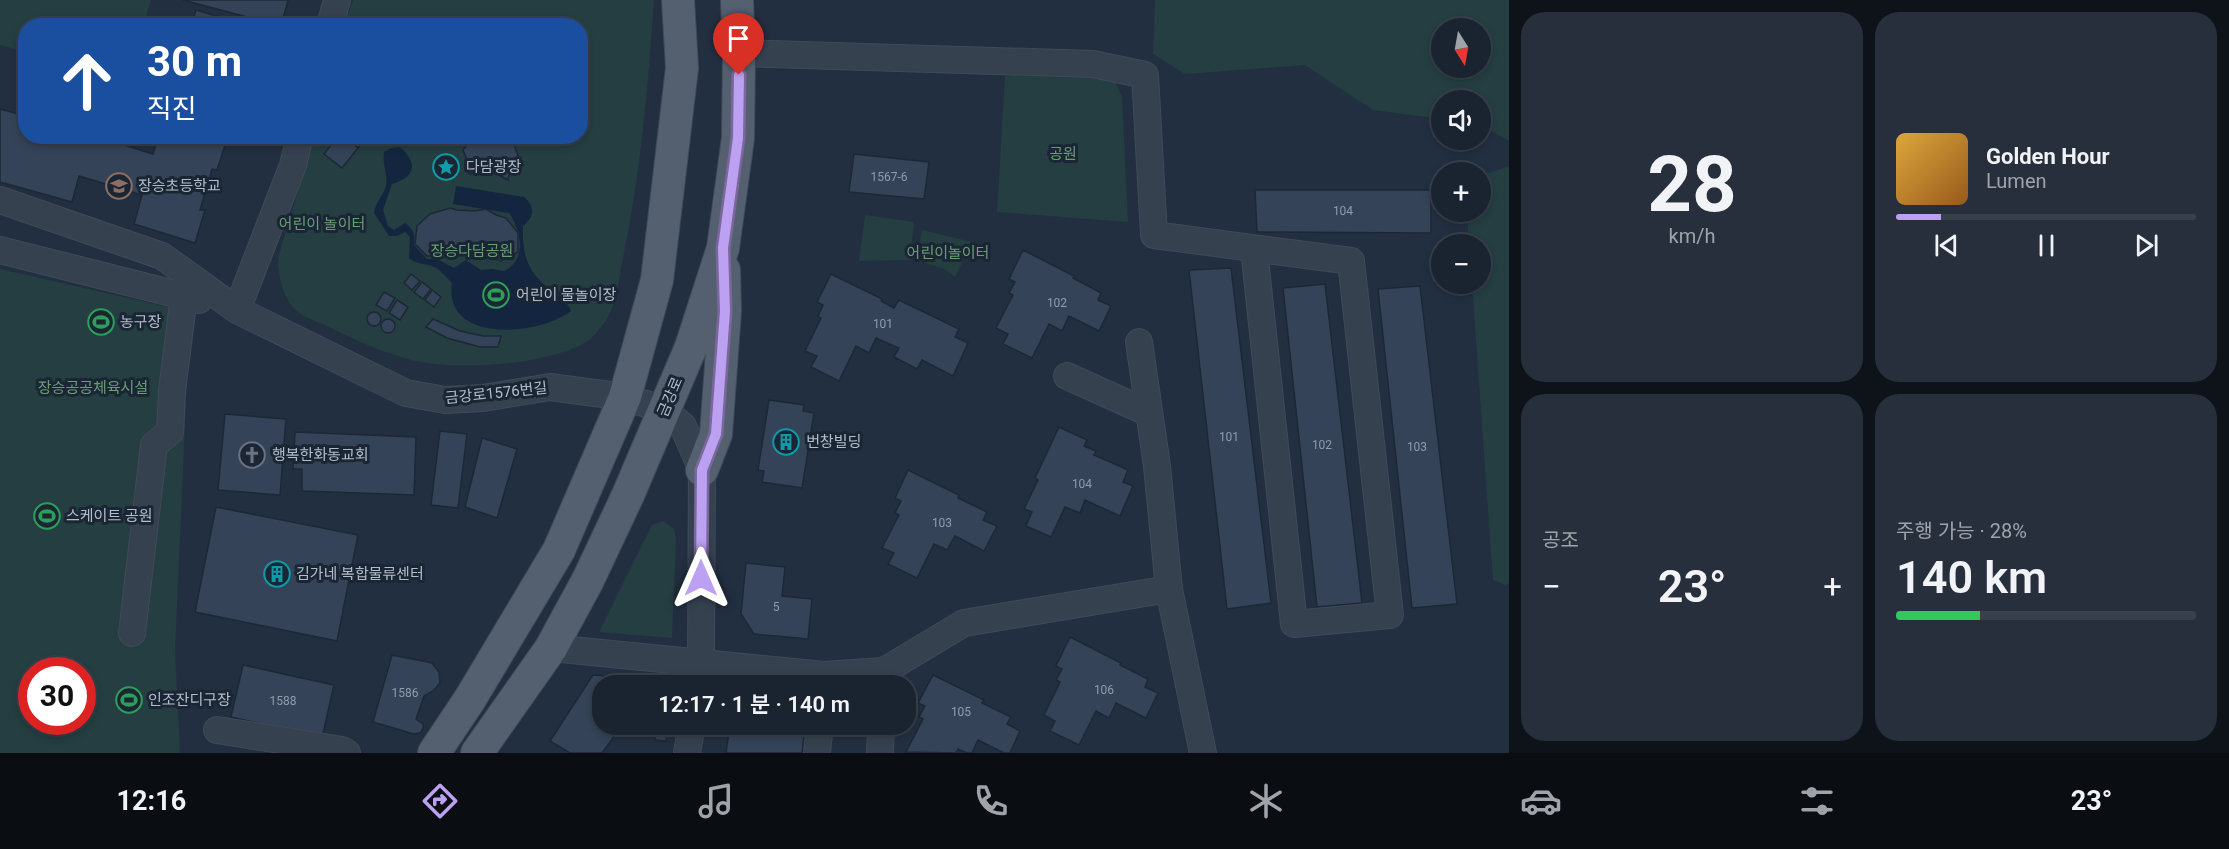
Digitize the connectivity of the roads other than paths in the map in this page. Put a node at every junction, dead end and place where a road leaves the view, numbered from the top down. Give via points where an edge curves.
1 (337, 0) edge
2 (678, 0) edge
3 (737, 0) edge
4 (332, 18) edge
5 (739, 54) junction
6 (298, 144) edge
7 (0, 200) edge
8 (723, 248) junction
9 (1254, 249) junction
10 (0, 250) edge
11 (184, 296) junction
12 (237, 310) junction
13 (1139, 342) dead end
14 (1067, 376) dead end
15 (625, 397) junction
16 (664, 410) junction
17 (1149, 413) junction
18 (702, 470) junction
19 (1168, 589) junction
20 (132, 633) dead end
21 (551, 648) junction
22 (699, 675) edge
23 (888, 675) edge
24 (217, 730) dead end
25 (690, 735) edge
26 (819, 735) edge
27 (881, 735) edge
28 (347, 753) edge
29 (434, 753) edge
30 (477, 753) edge
31 (687, 753) edge
32 (818, 753) edge
33 (880, 753) edge
34 (1203, 753) edge

1 - 4 street
2 - 15 main road via 682,68 657,280
3 - 5 main road, 금강로
5 - 8 main road, 금강로 via 738,138
5 - 9 street via 1093,64 1145,75 1154,235
6 - 12 street
7 - 12 street via 162,256
8 - 16 main road, 금강로 via 691,347
8 - 18 main road via 725,311 716,434
9 - 9 street via 1294,624 1390,615 1351,261
10 - 11 street, 금강로1576번길
11 - 12 street, 금강로1576번길
11 - 20 street via 170,432 154,445
12 - 15 street, 금강로1576번길 via 406,393 445,400 550,387
13 - 17 street
14 - 17 street
15 - 16 street, 금강로1576번길
15 - 29 main road via 559,550
16 - 18 street via 683,426
16 - 21 main road, 금강로 via 593,570
17 - 19 street
18 - 22 street
19 - 23 street via 964,623
19 - 34 street
21 - 22 street
21 - 30 main road, 금강로
24 - 28 street
25 - 31 street
26 - 32 street
27 - 33 street

